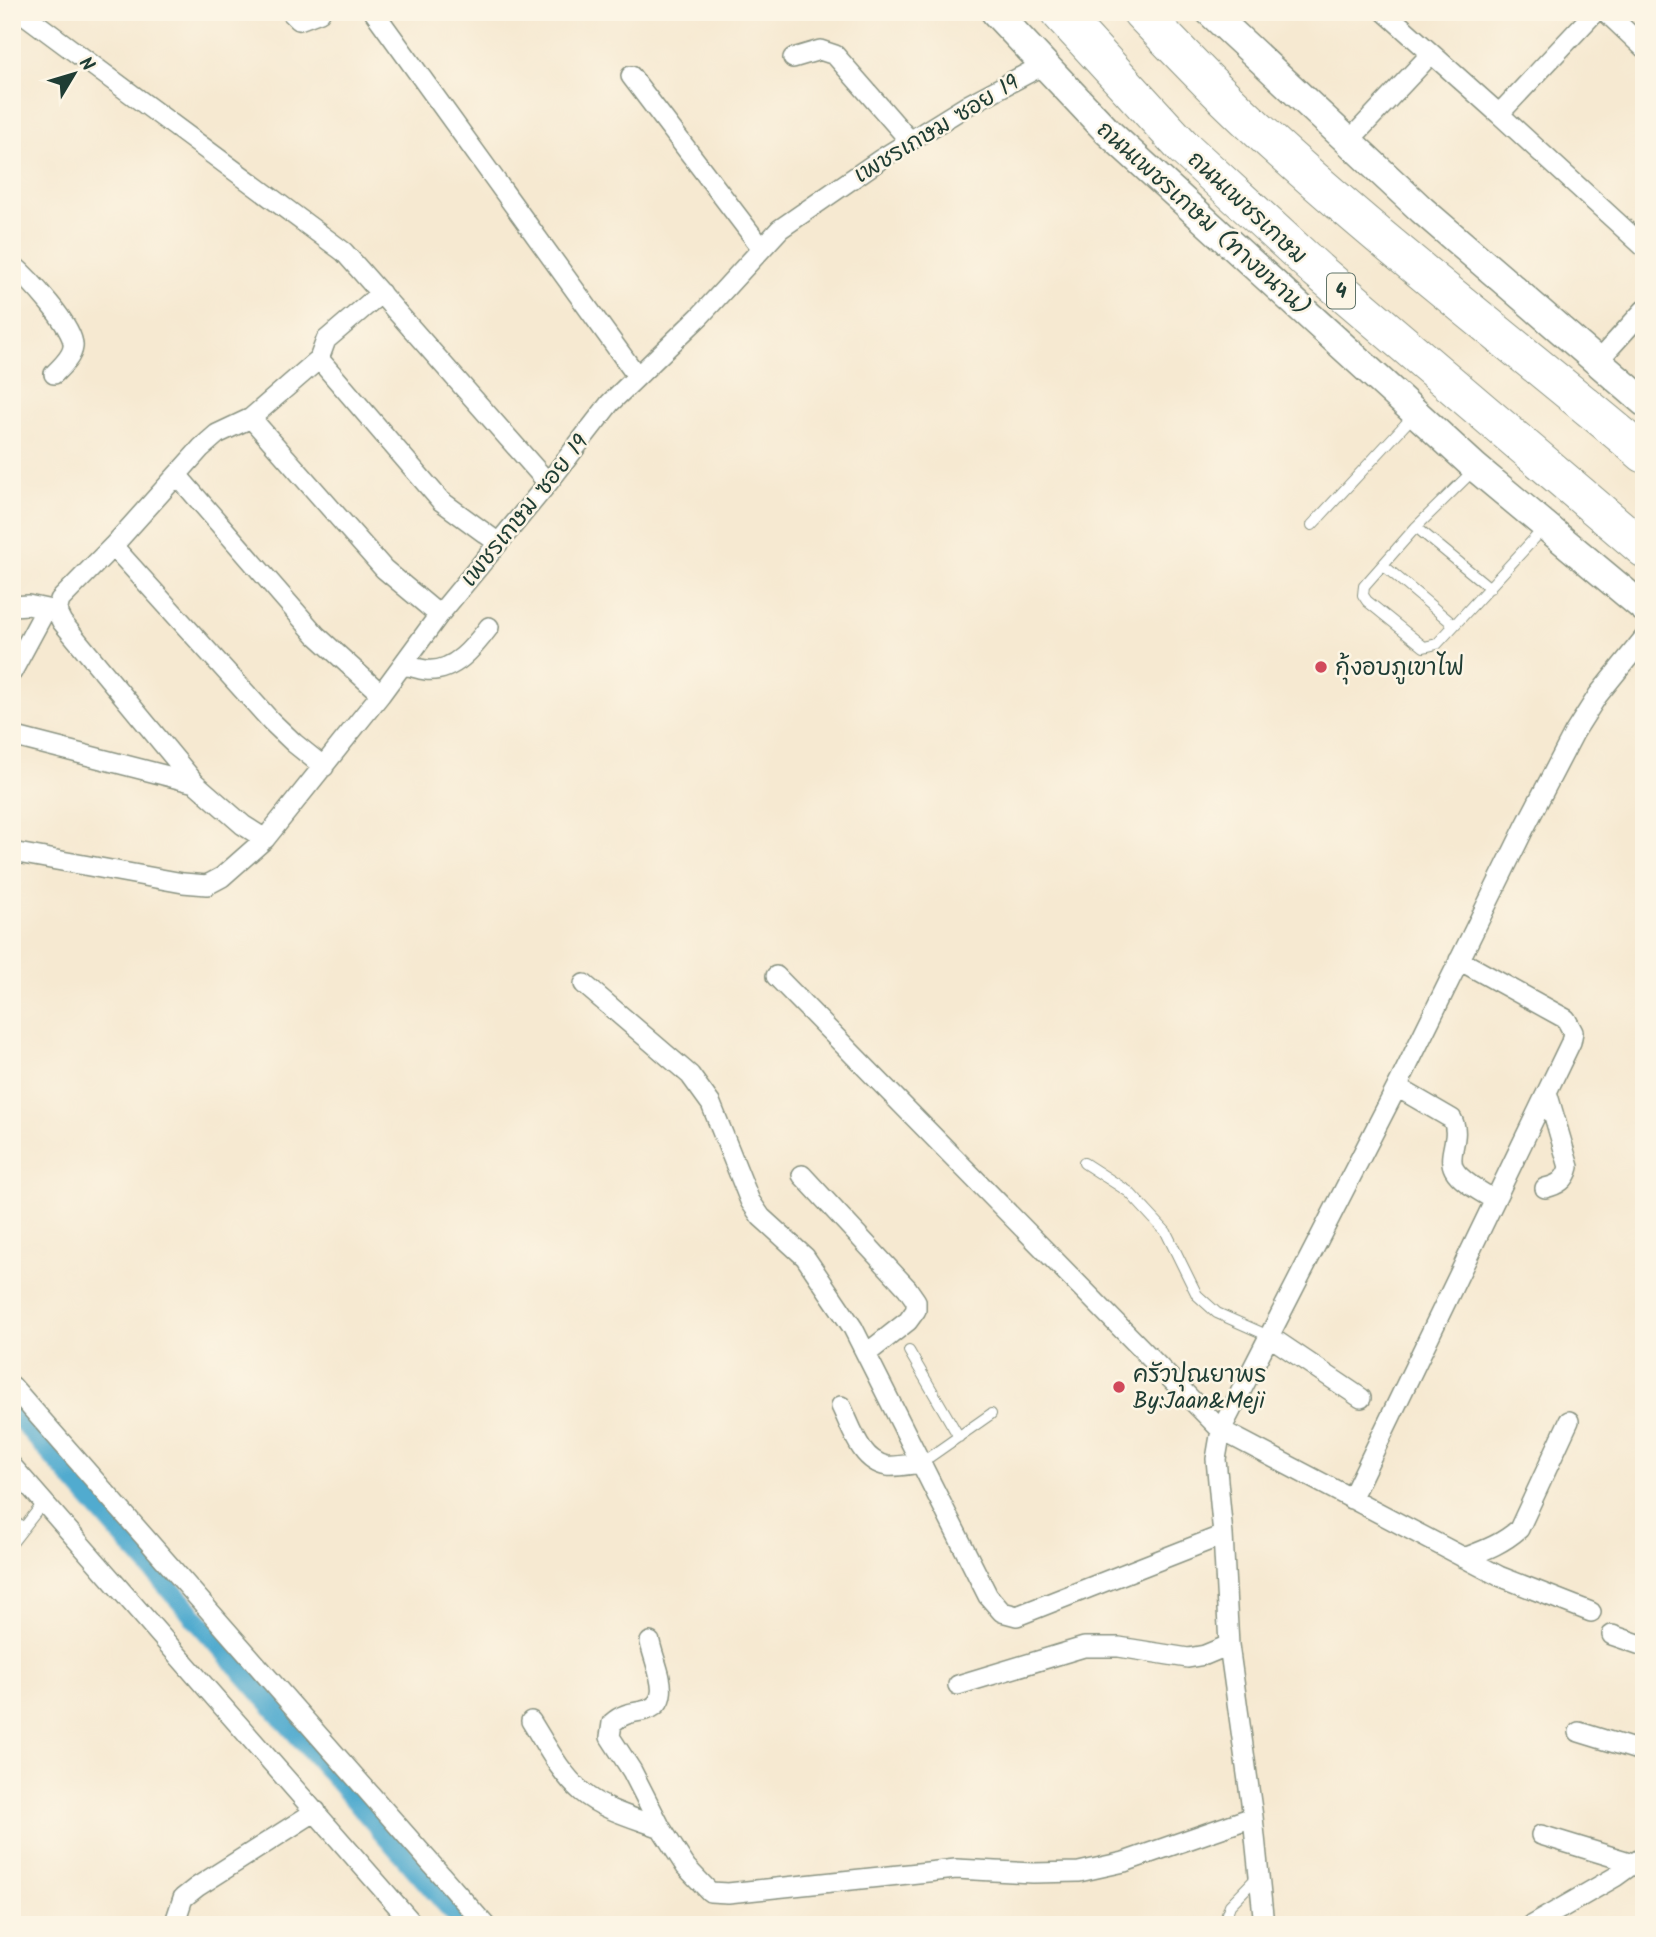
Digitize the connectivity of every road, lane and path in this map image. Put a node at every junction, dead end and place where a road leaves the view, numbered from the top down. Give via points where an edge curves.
1 (21, 12) edge
2 (291, 12) edge
3 (320, 12) edge
4 (373, 12) edge
5 (995, 12) edge
6 (1035, 12) edge
7 (1059, 12) edge
8 (1141, 12) edge
9 (1210, 12) edge
10 (1385, 12) edge
11 (1595, 12) edge
12 (1606, 12) edge
13 (1644, 48) edge
14 (1430, 55) junction
15 (793, 58) dead end
16 (1043, 65) junction
17 (631, 76) dead end
18 (1499, 114) junction
19 (910, 141) junction
20 (1348, 142) junction
21 (1183, 147) junction
22 (761, 247) junction
23 (1644, 247) edge
24 (12, 264) edge
25 (381, 293) junction
26 (1644, 310) edge
27 (318, 359) junction
28 (1597, 362) junction
29 (54, 374) dead end
30 (637, 376) junction
31 (1644, 402) edge
32 (1417, 412) junction
33 (251, 418) junction
34 (1644, 454) edge
35 (1476, 468) junction
36 (177, 475) junction
37 (548, 483) junction
38 (1312, 524) dead end
39 (1416, 527) junction
40 (1546, 527) junction
41 (497, 542) junction
42 (113, 546) junction
43 (1644, 549) edge
44 (1382, 565) junction
45 (1490, 588) junction
46 (12, 607) edge
47 (1644, 608) edge
48 (51, 610) junction
49 (439, 615) junction
50 (1454, 625) junction
51 (489, 627) dead end
52 (1644, 638) edge
53 (404, 665) junction
54 (12, 672) edge
55 (381, 694) junction
56 (12, 736) edge
57 (324, 767) junction
58 (195, 783) junction
59 (265, 839) junction
60 (12, 852) edge
61 (1459, 960) junction
62 (776, 976) dead end
63 (584, 984) dead end
64 (1397, 1087) junction
65 (1547, 1091) junction
66 (1084, 1163) dead end
67 (802, 1175) dead end
68 (1545, 1188) dead end
69 (1494, 1200) junction
70 (1269, 1336) junction
71 (909, 1351) dead end
72 (866, 1354) junction
73 (12, 1386) edge
74 (1361, 1398) dead end
75 (841, 1406) dead end
76 (990, 1414) dead end
77 (1569, 1421) dead end
78 (1221, 1430) junction
79 (959, 1437) junction
80 (921, 1463) junction
81 (12, 1466) edge
82 (1351, 1499) junction
83 (44, 1503) junction
84 (12, 1520) edge
85 (24, 1528) junction
86 (1223, 1535) junction
87 (12, 1544) edge
88 (1464, 1558) junction
89 (1591, 1612) dead end
90 (1612, 1635) dead end
91 (650, 1642) dead end
92 (1229, 1645) junction
93 (1644, 1646) edge
94 (958, 1685) dead end
95 (531, 1721) dead end
96 (1579, 1731) dead end
97 (1644, 1752) edge
98 (316, 1811) junction
99 (1253, 1817) junction
100 (661, 1828) junction
101 (1541, 1835) dead end
102 (1640, 1860) edge
103 (1259, 1875) junction
104 (174, 1925) edge
105 (414, 1925) edge
106 (485, 1925) edge
107 (1223, 1925) edge
108 (1264, 1925) edge
109 (1532, 1925) edge

1 - 25 street via 344,252
2 - 3 street via 299,20
4 - 30 street
5 - 16 main road, ถนนเพชรเกษม (ทางขนาน) / 4
6 - 21 highway
7 - 21 highway, ถนนเพชรเกษม / 4
8 - 34 highway via 1296,164
9 - 20 main road
10 - 14 street
11 - 18 street
12 - 13 street
14 - 18 street
14 - 20 street
15 - 19 street via 820,50 835,55
16 - 19 street, เพชรเกษม ซอย 19
16 - 32 main road, ถนนเพชรเกษม (ทางขนาน) / 4 via 1108,132
17 - 22 street
18 - 23 street
19 - 22 street, เพชรเกษม ซอย 19 via 795,217
20 - 28 main road
21 - 43 highway, ถนนเพชรเกษม / 4 via 1327,279
22 - 30 street, เพชรเกษม ซอย 19 via 700,316
24 - 29 street via 73,339 73,349
25 - 27 street via 326,340
25 - 37 street
26 - 28 street
27 - 33 street
27 - 41 street via 441,501
28 - 31 main road
30 - 37 street, เพชรเกษม ซอย 19
32 - 35 main road, ถนนเพชรเกษม (ทางขนาน) / 4
32 - 38 lane
33 - 36 street via 217,434
33 - 49 street via 384,569
35 - 39 lane
35 - 40 main road, ถนนเพชรเกษม (ทางขนาน) / 4
36 - 42 street
36 - 55 street via 316,635
37 - 41 street, เพชรเกษม ซอย 19
39 - 44 lane
39 - 45 lane
40 - 45 lane
40 - 47 main road, ถนนเพชรเกษม (ทางขนาน) / 4
41 - 49 street, เพชรเกษม ซอย 19
42 - 48 street
42 - 57 street via 271,721
44 - 50 lane
44 - 50 lane via 1364,586 1367,601 1424,647 1437,644
45 - 50 lane
46 - 48 street
48 - 54 street
48 - 58 street
49 - 53 street, เพชรเกษม ซอย 19
51 - 53 street via 456,662 428,671
52 - 61 street via 1574,733
53 - 55 street, เพชรเกษม ซอย 19
55 - 57 street, เพชรเกษม ซอย 19
56 - 58 street
57 - 59 street, เพชรเกษม ซอย 19
58 - 59 street
59 - 60 street, เพชรเกษม ซอย 19 via 208,885
61 - 64 street
61 - 65 street via 1571,1026 1571,1042
62 - 78 street
63 - 72 street via 690,1075 711,1104 750,1201 805,1257
64 - 69 street via 1452,1119 1456,1126 1453,1168
64 - 70 street
65 - 68 street via 1569,1167 1560,1182
65 - 69 street
66 - 70 lane via 1129,1192 1166,1232 1197,1295 1217,1313
67 - 72 street via 916,1301 908,1321
69 - 82 street
70 - 74 street
70 - 78 street
71 - 79 lane
72 - 80 street
73 - 106 street
75 - 80 street via 871,1460 888,1466
76 - 79 lane
77 - 88 street via 1519,1529 1505,1541
78 - 82 street
78 - 86 street via 1216,1459
79 - 80 lane
80 - 86 street via 988,1596 1002,1612 1017,1616
81 - 83 street
82 - 88 street
83 - 85 lane
83 - 98 street
84 - 85 lane
85 - 87 lane
86 - 92 street
88 - 89 street
90 - 93 street
91 - 100 street via 663,1690 661,1701 653,1709 620,1715 612,1723 610,1737
92 - 94 street via 1188,1658 1119,1647 1084,1647
92 - 99 street
95 - 100 street via 582,1792 608,1808
96 - 97 street
98 - 104 street via 183,1898
98 - 105 street
99 - 100 street via 1124,1862 1079,1872 956,1869 728,1893 710,1892 699,1883
99 - 103 street
101 - 102 street
102 - 109 street
103 - 107 lane via 1230,1905
103 - 108 street

